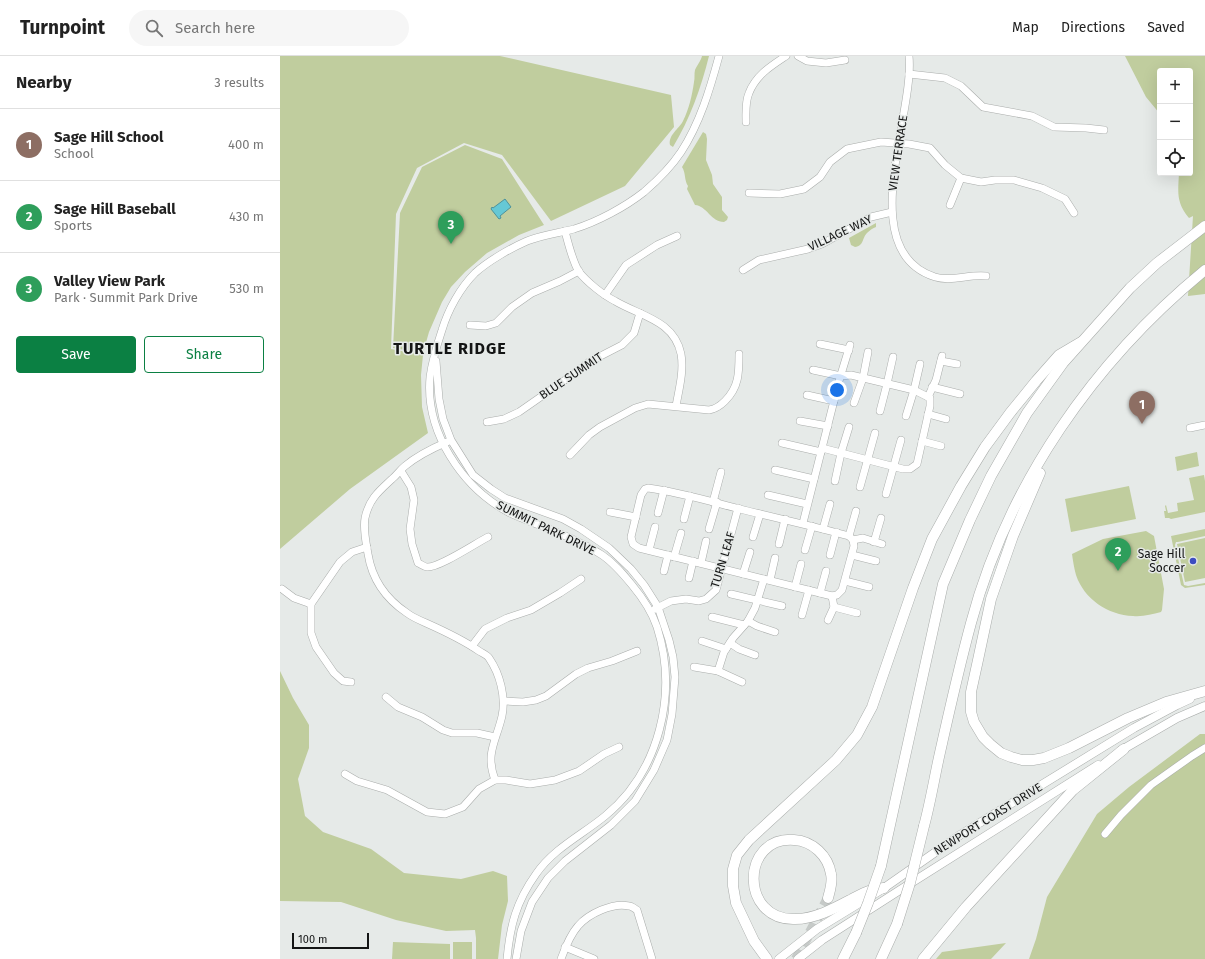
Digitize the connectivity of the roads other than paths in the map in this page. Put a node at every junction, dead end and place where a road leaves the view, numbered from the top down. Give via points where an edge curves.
1 (719, 56) edge
2 (786, 56) edge
3 (798, 56) edge
4 (909, 56) edge
5 (845, 60) dead end
6 (909, 74) junction
7 (746, 122) dead end
8 (1104, 130) dead end
9 (899, 144) junction
10 (961, 178) junction
11 (749, 193) dead end
12 (950, 205) dead end
13 (892, 212) junction
14 (1074, 213) dead end
15 (1205, 226) edge
16 (565, 231) junction
17 (677, 236) dead end
18 (743, 270) dead end
19 (1205, 270) edge
20 (579, 271) junction
21 (986, 276) dead end
22 (605, 294) junction
23 (640, 313) junction
24 (470, 325) dead end
25 (1081, 342) junction
26 (820, 344) dead end
27 (436, 351) junction
28 (868, 352) dead end
29 (739, 354) dead end
30 (893, 357) dead end
31 (920, 364) dead end
32 (957, 364) dead end
33 (813, 370) dead end
34 (841, 376) junction
35 (863, 378) junction
36 (887, 384) junction
37 (932, 387) junction
38 (914, 390) junction
39 (960, 394) dead end
40 (807, 395) dead end
41 (929, 397) junction
42 (834, 401) junction
43 (854, 403) dead end
44 (676, 406) junction
45 (880, 411) dead end
46 (928, 414) junction
47 (906, 416) dead end
48 (946, 419) dead end
49 (800, 421) dead end
50 (487, 422) dead end
51 (1205, 425) edge
52 (828, 426) junction
53 (849, 427) dead end
54 (1190, 428) dead end
55 (874, 433) dead end
56 (451, 440) junction
57 (900, 440) dead end
58 (922, 441) junction
59 (443, 443) junction
60 (782, 443) dead end
61 (941, 446) dead end
62 (1047, 449) junction
63 (821, 450) junction
64 (841, 453) junction
65 (570, 455) dead end
66 (868, 460) junction
67 (894, 466) junction
68 (776, 470) dead end
69 (401, 471) junction
70 (721, 472) dead end
71 (814, 479) junction
72 (835, 481) dead end
73 (860, 487) dead end
74 (664, 490) junction
75 (886, 494) dead end
76 (768, 495) dead end
77 (690, 496) junction
78 (715, 502) junction
79 (808, 504) junction
80 (830, 504) dead end
81 (738, 508) junction
82 (856, 511) dead end
83 (610, 512) dead end
84 (548, 513) junction
85 (658, 513) dead end
86 (760, 514) junction
87 (636, 517) junction
88 (881, 518) dead end
89 (684, 519) dead end
90 (785, 519) junction
91 (803, 523) junction
92 (576, 526) junction
93 (812, 526) junction
94 (543, 527) junction
95 (655, 527) dead end
96 (709, 529) dead end
97 (824, 529) junction
98 (836, 532) junction
99 (681, 533) dead end
100 (488, 537) dead end
101 (753, 537) dead end
102 (851, 538) junction
103 (572, 539) junction
104 (706, 541) dead end
105 (779, 544) dead end
106 (367, 547) junction
107 (649, 550) junction
108 (805, 550) dead end
109 (750, 552) dead end
110 (830, 555) dead end
111 (852, 555) junction
112 (671, 556) junction
113 (775, 558) dead end
114 (876, 561) dead end
115 (697, 562) junction
116 (802, 564) dead end
117 (722, 569) junction
118 (664, 571) dead end
119 (826, 571) dead end
120 (743, 574) junction
121 (689, 578) dead end
122 (581, 579) dead end
123 (767, 580) junction
124 (845, 581) junction
125 (795, 587) junction
126 (870, 587) dead end
127 (282, 589) dead end
128 (809, 590) junction
129 (820, 593) junction
130 (731, 594) dead end
131 (832, 596) junction
132 (758, 600) junction
133 (311, 604) junction
134 (782, 606) dead end
135 (658, 607) junction
136 (834, 607) junction
137 (650, 612) junction
138 (856, 613) dead end
139 (802, 615) dead end
140 (712, 617) dead end
141 (828, 620) dead end
142 (746, 623) junction
143 (775, 632) dead end
144 (702, 641) dead end
145 (472, 646) junction
146 (728, 646) junction
147 (637, 651) dead end
148 (755, 654) dead end
149 (694, 667) dead end
150 (718, 671) junction
151 (351, 682) dead end
152 (742, 682) dead end
153 (1205, 692) edge
154 (386, 697) dead end
155 (504, 701) junction
156 (1205, 706) edge
157 (495, 737) junction
158 (619, 746) dead end
159 (1205, 748) edge
160 (1124, 749) junction
161 (345, 774) dead end
162 (495, 780) junction
163 (1105, 834) dead end
164 (884, 888) junction
165 (828, 898) tunnel mouth
166 (565, 947) junction
167 (507, 959) edge
168 (516, 959) edge
169 (561, 959) edge
170 (594, 959) edge
171 (652, 959) edge
172 (767, 959) edge
173 (779, 959) edge
174 (798, 959) edge
175 (843, 959) edge
176 (880, 959) edge
177 (922, 959) edge

1 - 16 street, SUMMIT PARK DRIVE via 706,100 693,130 681,152 668,168 642,194 616,210 583,226
2 - 7 street via 766,69 756,80 748,94
3 - 5 street via 807,61 826,63
4 - 6 street, VIEW TERRACE
6 - 8 street via 945,78 961,86 983,107 1032,116 1054,128
6 - 9 street, VIEW TERRACE
9 - 10 street via 930,148
9 - 11 street via 881,142 847,149 830,162 820,177 804,189 780,194
9 - 13 street, VIEW TERRACE via 893,176
10 - 12 street
10 - 14 street via 981,182 1014,180 1042,188 1065,199
13 - 18 street, VILLAGE WAY via 871,217 822,244 759,260
13 - 21 street, VIEW TERRACE via 896,236 902,251 922,272 944,279
15 - 25 highway via 1157,263 1130,288
16 - 20 street
16 - 27 street, SUMMIT PARK DRIVE via 528,241 502,254 476,272 452,304 442,327
17 - 22 street via 657,245 626,265
19 - 62 highway via 1178,292 1125,345 1080,400
20 - 22 street
20 - 24 street via 532,293 512,307 496,323 486,326
22 - 23 street
23 - 44 street via 655,320 670,332 680,353 682,366
23 - 50 street, BLUE SUMMIT via 634,332 622,344 589,362 519,412 504,419
25 - 172 highway via 1059,355 1036,381 985,447 961,486 932,539 872,707 857,735 836,760 749,840 737,855 732,869 736,903 754,941
25 - 175 highway, bridge via 1062,363 1008,444 970,520 943,584 881,866 856,933
26 - 34 street via 849,348
27 - 56 street, SUMMIT PARK DRIVE via 439,399
27 - 59 street, SUMMIT PARK DRIVE via 430,376 430,391 433,415
28 - 35 street
29 - 44 street via 736,386 722,404 709,410
30 - 36 street
31 - 38 street
32 - 37 street via 942,358
33 - 34 street
34 - 35 street
34 - 42 street
35 - 36 street
35 - 43 street
36 - 38 street
36 - 45 street
37 - 39 street
37 - 41 street
38 - 41 street
38 - 47 street
40 - 42 street
41 - 46 street
42 - 52 street
44 - 65 street via 648,404 635,408 600,427
46 - 48 street
46 - 58 street
49 - 52 street
51 - 54 street
52 - 63 street
53 - 64 street
55 - 66 street
56 - 59 street
56 - 84 street, SUMMIT PARK DRIVE via 473,475 491,489 505,498
57 - 67 street
58 - 61 street
58 - 67 street via 917,464 910,469
59 - 69 street via 404,466
59 - 94 street, SUMMIT PARK DRIVE via 455,465 478,491 508,512
60 - 63 street
62 - 153 highway via 1042,469 1013,536 991,599 971,692 971,712 978,730 1001,753 1022,760 1033,760 1069,748 1166,702
62 - 176 highway, bridge via 1010,516 985,578 953,692 910,883 897,924
63 - 64 street
63 - 71 street
64 - 66 street
64 - 72 street
66 - 67 street
66 - 73 street
67 - 75 street
68 - 71 street
69 - 100 street via 411,487 414,500 410,529 418,563 426,567 433,566
69 - 106 street via 376,494 368,508 364,526
70 - 78 street
71 - 79 street
74 - 77 street
74 - 85 street
74 - 87 street via 648,488 643,491
76 - 79 street
77 - 78 street
77 - 89 street
78 - 81 street
78 - 96 street
79 - 91 street
80 - 97 street
81 - 86 street
81 - 117 street, TURN LEAF
82 - 102 street
83 - 87 street
84 - 92 street, SUMMIT PARK DRIVE
84 - 94 street
86 - 90 street
86 - 101 street
87 - 107 street via 630,537 633,544
88 - 102 street via 878,543 862,538
90 - 91 street
90 - 105 street
91 - 93 street
92 - 103 street
92 - 135 street, SUMMIT PARK DRIVE via 609,548 631,569
93 - 97 street
93 - 108 street
94 - 103 street, SUMMIT PARK DRIVE
95 - 107 street
97 - 98 street
98 - 102 street
98 - 110 street
99 - 112 street
102 - 111 street via 854,546
103 - 137 street, SUMMIT PARK DRIVE via 614,565 636,590
104 - 115 street
106 - 133 street via 352,552 340,562
106 - 145 street via 375,578 391,601 408,614
107 - 112 street
109 - 120 street
111 - 114 street
111 - 124 street
112 - 115 street
112 - 118 street
113 - 123 street
115 - 117 street
115 - 121 street
116 - 125 street
117 - 120 street
117 - 135 street, TURN LEAF via 716,590 706,599 671,601
119 - 129 street
120 - 123 street
122 - 145 street via 531,610 485,629
123 - 125 street
123 - 132 street
124 - 126 street
124 - 131 street via 842,590
125 - 128 street
127 - 133 street via 294,598
128 - 129 street
128 - 139 street
129 - 131 street
130 - 132 street
131 - 136 street
132 - 134 street
132 - 142 street
133 - 151 street via 311,633 316,647 334,673 343,681
135 - 137 street, TURN LEAF
135 - 168 street, SUMMIT PARK DRIVE via 669,640 675,677 667,740 654,770 635,801 611,825 564,861 548,878 532,902 521,931
136 - 138 street
136 - 141 street
137 - 167 street, SUMMIT PARK DRIVE via 661,643 666,680 663,718 652,750 639,776 612,810 556,852 528,885 513,920
140 - 142 street
142 - 143 street
142 - 146 street
144 - 146 street
145 - 155 street via 488,657 501,684
146 - 148 street
146 - 150 street
147 - 155 street via 612,662 588,668 536,700
149 - 150 street
150 - 152 street
153 - 164 main road, NEWPORT COAST DRIVE via 1134,728 960,836
154 - 157 street via 398,707 422,717 443,730
155 - 157 street
156 - 160 main road, NEWPORT COAST DRIVE via 1177,718
157 - 162 street via 490,760
158 - 162 street via 579,771 555,780 530,784
159 - 163 street via 1151,785
160 - 174 main road, NEWPORT COAST DRIVE via 822,940
160 - 177 highway via 1073,790
161 - 162 street via 357,781 388,790 427,812 445,814 463,807 479,789
164 - 165 highway via 869,891 810,917 785,919 767,910 754,891 753,880 758,858 765,849 786,839 811,844 821,851 827,861 831,874
164 - 173 main road, NEWPORT COAST DRIVE via 817,929
166 - 169 street
166 - 170 street
166 - 171 street via 585,919 606,908 629,906 637,910

